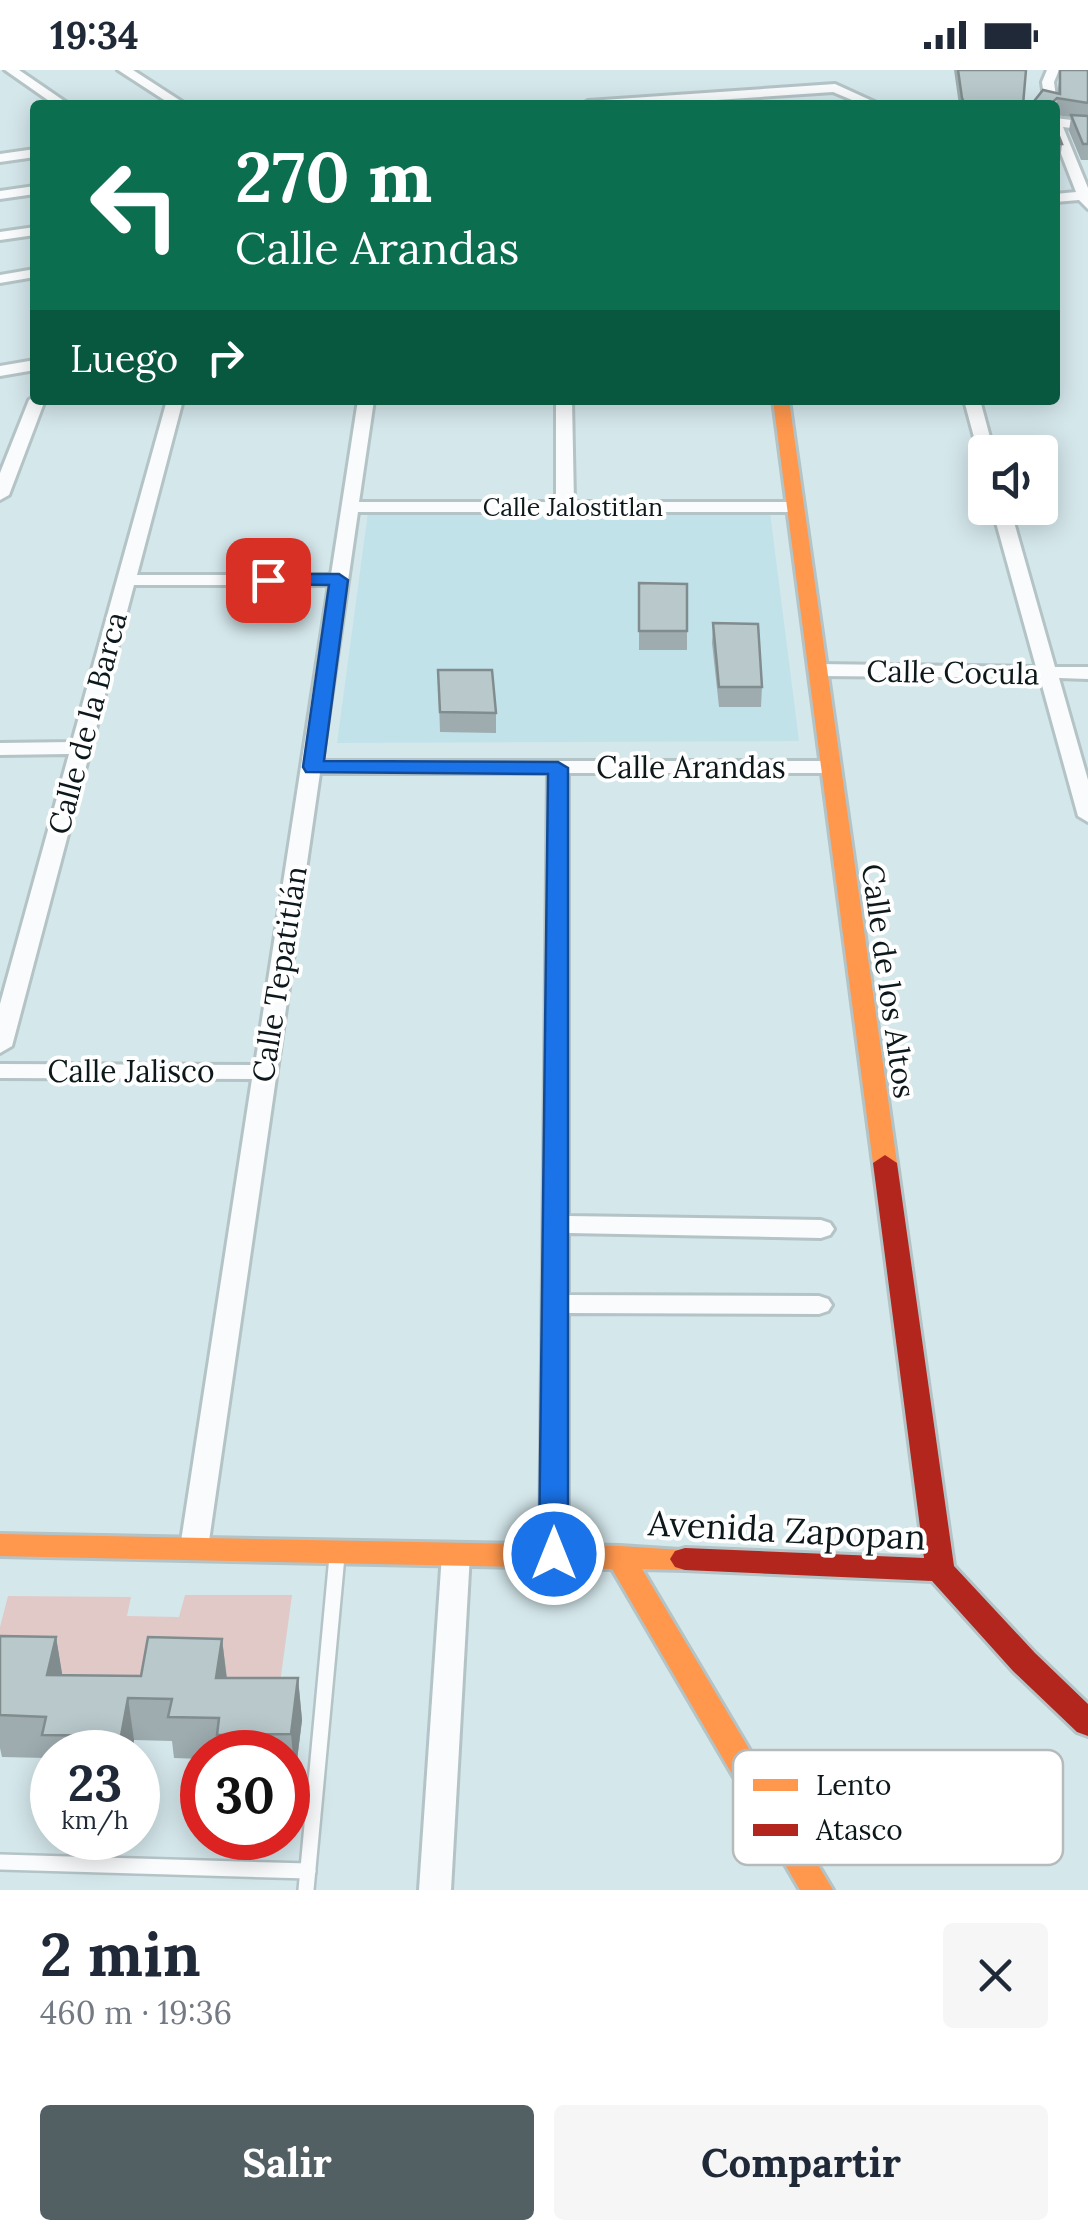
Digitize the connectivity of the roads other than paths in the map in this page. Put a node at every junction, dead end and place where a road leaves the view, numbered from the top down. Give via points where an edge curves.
1 (11, 70) edge
2 (124, 70) edge
3 (1053, 70) edge
4 (824, 74) dead end
5 (835, 88) junction
6 (56, 100) edge
7 (174, 100) edge
8 (707, 100) edge
9 (863, 100) edge
10 (1050, 100) edge
11 (1060, 123) edge
12 (1088, 126) edge
13 (1060, 134) edge
14 (0, 142) edge
15 (30, 154) edge
16 (19, 155) junction
17 (0, 158) edge
18 (30, 191) edge
19 (0, 194) edge
20 (1060, 198) edge
21 (1086, 198) edge
22 (30, 232) edge
23 (0, 236) edge
24 (30, 274) edge
25 (0, 279) edge
26 (30, 366) edge
27 (0, 371) edge
28 (35, 405) edge
29 (174, 405) edge
30 (365, 405) edge
31 (564, 405) edge
32 (782, 405) edge
33 (973, 405) edge
34 (981, 435) edge
35 (0, 495) edge
36 (351, 507) junction
37 (795, 507) junction
38 (565, 508) junction
39 (1006, 525) edge
40 (126, 580) junction
41 (339, 580) junction
42 (818, 670) junction
43 (1046, 673) junction
44 (1088, 673) edge
45 (0, 748) edge
46 (79, 748) junction
47 (313, 767) junction
48 (830, 767) junction
49 (558, 768) junction
50 (1088, 816) edge
51 (0, 1046) edge
52 (0, 1071) edge
53 (263, 1072) junction
54 (556, 1224) junction
55 (821, 1229) dead end
56 (555, 1304) junction
57 (819, 1305) dead end
58 (0, 1545) edge
59 (194, 1548) junction
60 (337, 1551) junction
61 (456, 1554) junction
62 (554, 1554) junction
63 (620, 1557) junction
64 (940, 1570) junction
65 (1088, 1722) edge
66 (734, 1750) edge
67 (0, 1862) edge
68 (802, 1865) edge
69 (308, 1871) junction
70 (306, 1890) edge
71 (435, 1890) edge
72 (817, 1890) edge

1 - 6 street
2 - 7 street
3 - 10 street
4 - 5 street
5 - 8 street
5 - 9 street
11 - 12 street
13 - 21 street
14 - 16 street
15 - 16 street
16 - 17 street
18 - 19 street
20 - 21 street
22 - 23 street
24 - 25 street
26 - 27 street
28 - 35 street
29 - 40 street, Calle de la Barca
30 - 36 street, Calle Tepatitlán
31 - 38 street
32 - 37 street, Calle de los Altos
33 - 34 street
36 - 38 street, Calle Jalostitlan
36 - 41 street, Calle Tepatitlán
37 - 38 street, Calle Jalostitlan
37 - 42 street, Calle de los Altos
39 - 43 street
40 - 41 street
40 - 46 street, Calle de la Barca
41 - 47 street, Calle Tepatitlán
42 - 43 street, Calle Cocula
42 - 48 street, Calle de los Altos
43 - 44 street, Calle Cocula
43 - 50 street
45 - 46 street
46 - 51 street, Calle de la Barca
47 - 49 street, Calle Arandas
47 - 53 street, Calle Tepatitlán
48 - 49 street, Calle Arandas
48 - 64 street, Calle de los Altos
49 - 54 street
52 - 53 street, Calle Jalisco
53 - 59 street, Calle Tepatitlán
54 - 55 street
54 - 56 street
56 - 57 street
56 - 62 street
58 - 59 street, Avenida Zapopan
59 - 60 street, Avenida Zapopan
60 - 61 street, Avenida Zapopan
60 - 69 lane
61 - 62 street, Avenida Zapopan
61 - 71 street
62 - 63 street, Avenida Zapopan
63 - 64 street, Avenida Zapopan
63 - 66 street
64 - 65 street, Avenida Zapopan
67 - 69 lane
68 - 72 street
69 - 70 lane

